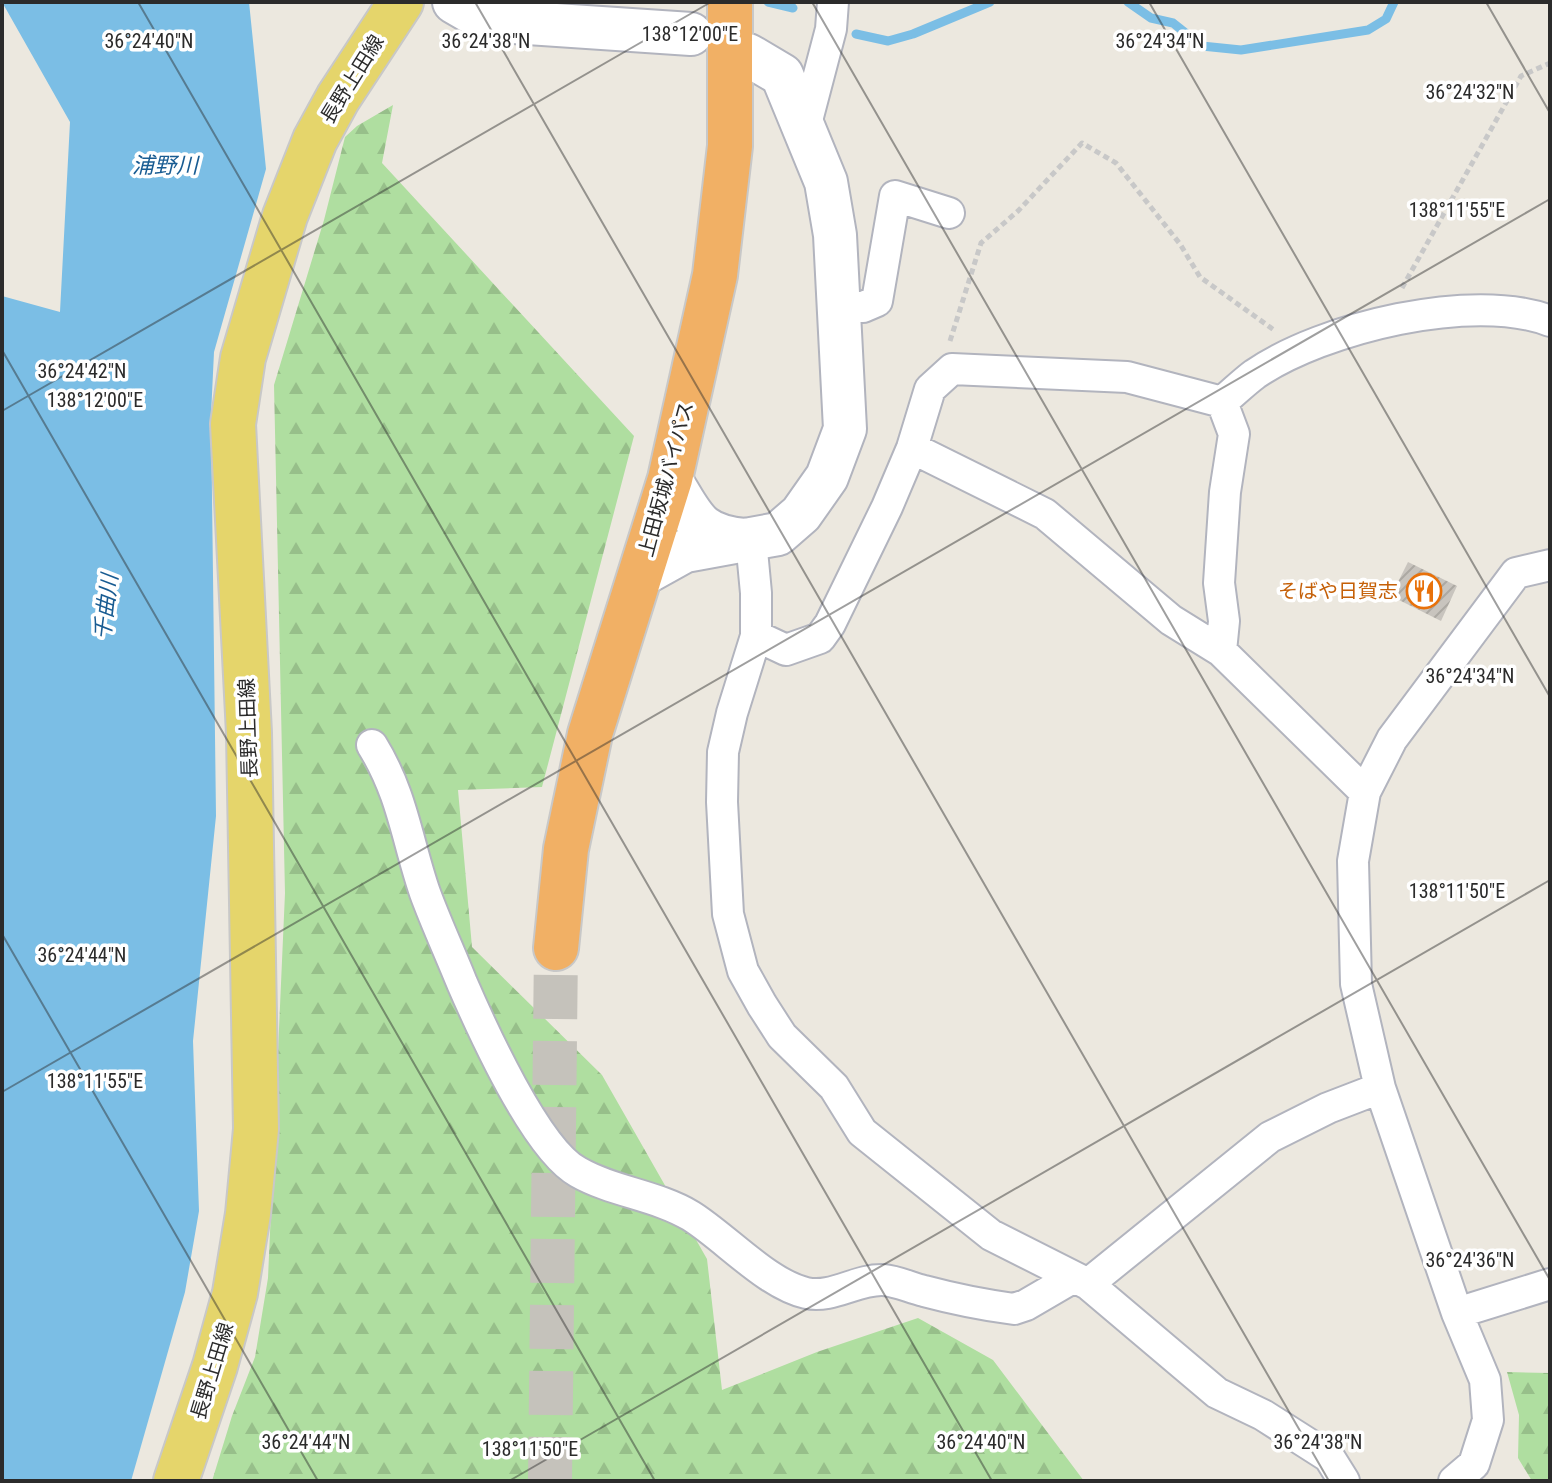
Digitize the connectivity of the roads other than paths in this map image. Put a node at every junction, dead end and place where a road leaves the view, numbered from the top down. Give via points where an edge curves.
1 (401, 2) edge
2 (454, 2) edge
3 (730, 2) edge
4 (833, 2) edge
5 (691, 34) dead end
6 (748, 55) dead end
7 (805, 128) junction
8 (949, 213) dead end
9 (837, 307) junction
10 (1550, 321) edge
11 (1222, 402) junction
12 (912, 448) junction
13 (670, 479) junction
14 (751, 540) junction
15 (1550, 565) edge
16 (640, 576) junction
17 (756, 636) junction
18 (1221, 651) junction
19 (372, 745) dead end
20 (1365, 792) junction
21 (556, 948) tunnel mouth
22 (1380, 1088) junction
23 (1081, 1280) junction
24 (1550, 1284) edge
25 (1457, 1313) junction
26 (176, 1481) edge
27 (1344, 1481) edge
28 (1454, 1481) edge

1 - 26 main road, 長野上田線 via 315,140 285,216 243,358 233,424 249,733 256,1129 235,1293
2 - 5 street via 498,21
3 - 13 highway, 上田坂城バイパス via 730,146 715,275
4 - 7 street
6 - 7 street via 782,75
7 - 9 street via 826,182 835,235
8 - 9 street via 895,196 877,301
9 - 14 street via 845,429 827,477 801,514 778,534
10 - 11 street via 1497,309 1384,320 1316,344 1257,373
11 - 12 street via 1127,377 952,369 930,389
11 - 18 street via 1234,434 1219,583
12 - 17 street via 820,638 786,650
12 - 18 street via 1045,514 1171,620
13 - 14 street via 705,530
13 - 16 highway, 上田坂城バイパス
14 - 16 street via 685,551
14 - 17 street
15 - 20 street via 1516,573 1496,597 1392,739
16 - 21 highway, 上田坂城バイパス via 590,734 566,849
17 - 23 street via 723,752 728,914 743,971 782,1036 834,1087 862,1132 991,1235
18 - 20 street
19 - 23 street via 397,798 424,891 473,1008 519,1097 568,1166 691,1216 785,1286 811,1295 884,1280 1014,1309
20 - 22 street via 1353,861 1356,984
22 - 23 street via 1270,1137
22 - 25 street
23 - 27 street via 1217,1393 1329,1457
24 - 25 street
25 - 28 street via 1485,1380 1488,1420 1474,1464

